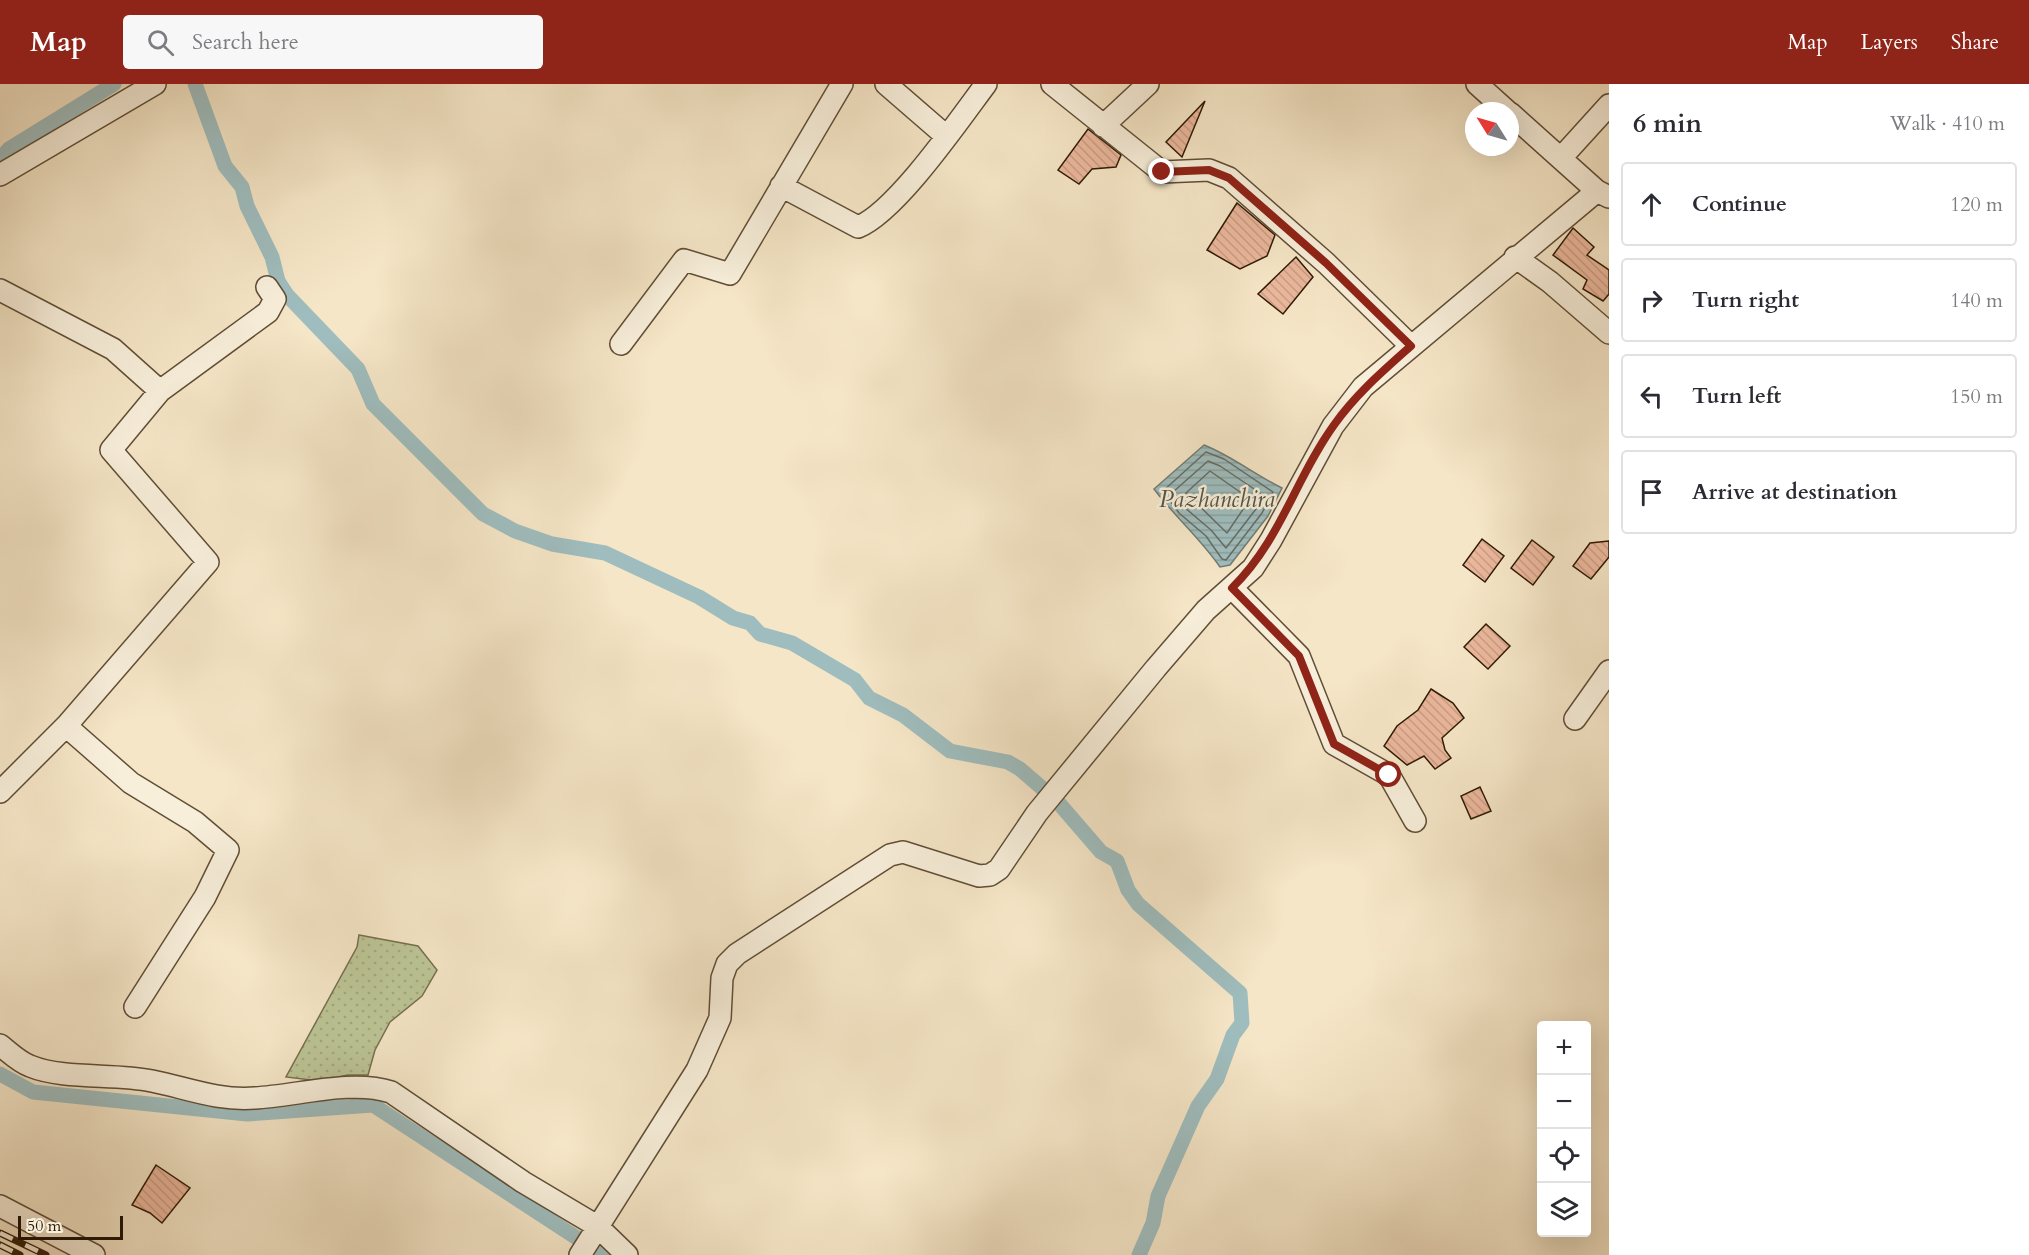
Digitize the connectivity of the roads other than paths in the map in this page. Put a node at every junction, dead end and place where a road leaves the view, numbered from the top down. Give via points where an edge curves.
1 (155, 84) edge
2 (842, 84) edge
3 (886, 84) edge
4 (986, 84) edge
5 (1052, 84) edge
6 (1148, 84) edge
7 (1477, 84) edge
8 (1498, 102) edge
9 (1609, 105) edge
10 (1519, 121) edge
11 (1102, 126) junction
12 (946, 136) junction
13 (1561, 158) junction
14 (0, 175) edge
15 (781, 186) junction
16 (1603, 194) edge
17 (1515, 257) junction
18 (267, 287) dead end
19 (0, 290) edge
20 (1609, 333) edge
21 (621, 344) dead end
22 (1411, 346) junction
23 (160, 391) junction
24 (1232, 588) junction
25 (1609, 671) edge
26 (1575, 718) dead end
27 (66, 726) junction
28 (0, 792) edge
29 (1414, 821) dead end
30 (135, 1007) dead end
31 (0, 1045) edge
32 (0, 1206) edge
33 (597, 1226) junction
34 (94, 1255) edge
35 (580, 1255) edge
36 (627, 1255) edge

1 - 14 street
2 - 15 street
3 - 12 street
4 - 12 street
5 - 11 street
6 - 11 street
7 - 8 street
9 - 13 street
10 - 13 street
11 - 22 street via 1162,172 1209,170 1229,178 1326,263
12 - 15 street via 873,221 858,227
13 - 16 street
15 - 21 street via 730,274 684,260
16 - 17 street
17 - 20 street
17 - 22 street
18 - 23 street via 275,299 268,312
19 - 23 street via 112,349
22 - 24 street via 1363,387 1333,426 1271,540 1253,568
23 - 27 street via 111,450 208,562
24 - 29 street via 1299,656 1334,744 1389,775
24 - 33 street via 1206,610 1156,668 1050,798 999,869 979,876 903,852 890,855 727,964 722,978 720,1018 697,1070
25 - 26 street
27 - 28 street
27 - 30 street via 131,783 195,822 228,850 205,897
31 - 33 street via 30,1066 152,1081 219,1097 252,1099 342,1089 383,1089
32 - 34 street
33 - 35 street
33 - 36 street

